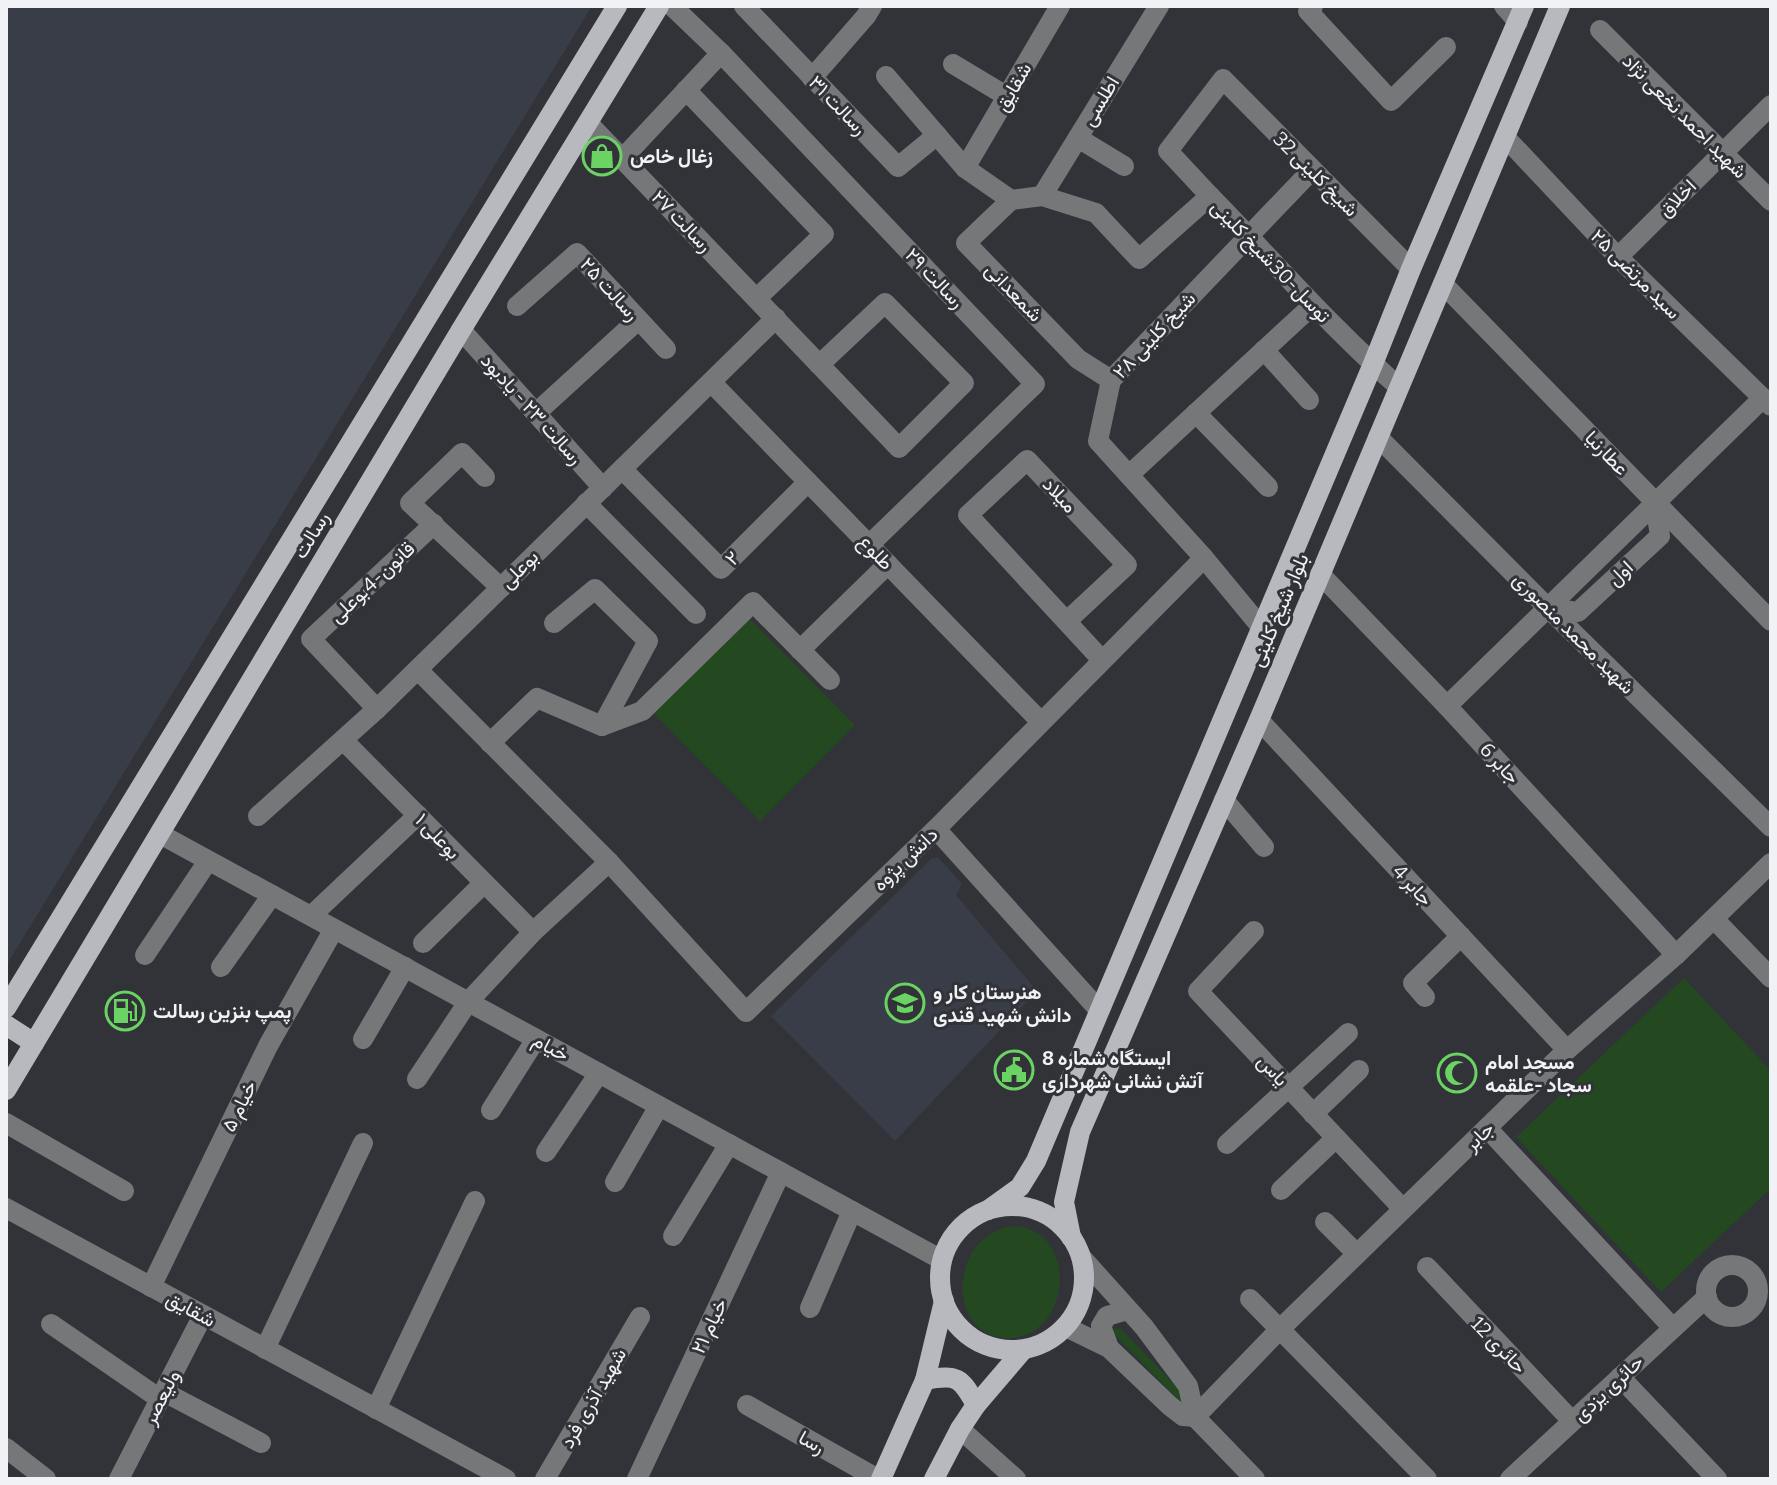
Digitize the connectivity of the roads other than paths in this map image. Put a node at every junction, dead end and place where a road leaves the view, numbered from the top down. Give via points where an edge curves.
1 (617, 6) edge
2 (659, 6) edge
3 (672, 6) edge
4 (744, 6) edge
5 (872, 6) edge
6 (1060, 6) edge
7 (1159, 6) edge
8 (1560, 6) edge
9 (1308, 8) edge
10 (1515, 11) edge
11 (1600, 30) dead end
12 (1446, 47) dead end
13 (721, 53) junction
14 (953, 64) dead end
15 (886, 76) dead end
16 (812, 78) junction
17 (686, 90) junction
18 (1008, 97) junction
19 (1771, 105) edge
20 (588, 123) junction
21 (937, 135) junction
22 (1505, 137) junction
23 (1078, 138) junction
24 (1722, 154) junction
25 (622, 159) junction
26 (1124, 166) dead end
27 (965, 168) junction
28 (1312, 170) junction
29 (1042, 196) junction
30 (1210, 196) junction
31 (1011, 200) junction
32 (1771, 201) edge
33 (1248, 235) junction
34 (1618, 257) junction
35 (1411, 269) junction
36 (1443, 284) junction
37 (757, 298) junction
38 (1313, 305) junction
39 (517, 306) dead end
40 (431, 311) junction
41 (776, 318) junction
42 (638, 320) junction
43 (461, 330) junction
44 (666, 349) dead end
45 (1264, 350) junction
46 (1373, 364) junction
47 (819, 365) junction
48 (1111, 380) junction
49 (711, 382) junction
50 (1399, 387) junction
51 (1309, 400) dead end
52 (1767, 402) edge
53 (536, 413) junction
54 (1196, 413) junction
55 (1378, 437) junction
56 (622, 469) junction
57 (1129, 475) junction
58 (485, 477) dead end
59 (808, 482) junction
60 (1268, 487) dead end
61 (603, 488) junction
62 (586, 503) junction
63 (1655, 503) junction
64 (434, 524) junction
65 (869, 545) junction
66 (1204, 558) junction
67 (888, 564) junction
68 (1320, 574) junction
69 (501, 588) junction
70 (1548, 608) junction
71 (696, 614) dead end
72 (1067, 621) junction
73 (1771, 621) edge
74 (554, 623) dead end
75 (1261, 627) junction
76 (800, 650) junction
77 (1102, 660) junction
78 (418, 670) junction
79 (830, 680) dead end
80 (1447, 706) junction
81 (377, 709) junction
82 (1259, 720) junction
83 (1041, 722) junction
84 (602, 726) junction
85 (343, 740) junction
86 (490, 743) junction
87 (1224, 800) junction
88 (418, 815) junction
89 (258, 816) dead end
90 (1771, 827) edge
91 (936, 829) junction
92 (160, 834) junction
93 (1264, 847) dead end
94 (208, 861) junction
95 (609, 862) junction
96 (1768, 871) edge
97 (484, 883) junction
98 (272, 895) junction
99 (311, 916) junction
100 (1714, 919) junction
101 (334, 929) junction
102 (1254, 931) dead end
103 (533, 932) junction
104 (1461, 936) junction
105 (423, 943) dead end
106 (145, 955) dead end
107 (1676, 955) junction
108 (221, 967) dead end
109 (405, 967) junction
110 (1771, 978) edge
111 (1425, 997) dead end
112 (468, 1002) junction
113 (6, 1008) edge
114 (1099, 1010) junction
115 (6, 1025) edge
116 (1125, 1028) junction
117 (1348, 1033) dead end
118 (363, 1039) dead end
119 (536, 1039) junction
120 (34, 1043) junction
121 (1567, 1050) junction
122 (1359, 1070) dead end
123 (599, 1073) junction
124 (417, 1079) dead end
125 (1289, 1088) junction
126 (6, 1090) edge
127 (659, 1106) junction
128 (491, 1110) dead end
129 (1313, 1114) junction
130 (6, 1123) edge
131 (1487, 1128) junction
132 (1336, 1138) junction
133 (363, 1143) dead end
134 (729, 1144) junction
135 (1227, 1144) dead end
136 (546, 1152) dead end
137 (781, 1172) junction
138 (615, 1182) dead end
139 (1281, 1190) dead end
140 (124, 1191) dead end
141 (475, 1201) dead end
142 (6, 1208) edge
143 (1403, 1209) junction
144 (988, 1210) junction
145 (852, 1211) junction
146 (1325, 1222) dead end
147 (673, 1236) dead end
148 (1071, 1237) junction
149 (1357, 1254) junction
150 (1082, 1258) junction
151 (942, 1260) junction
152 (1427, 1267) dead end
153 (151, 1287) junction
154 (1707, 1297) junction
155 (1764, 1297) edge
156 (1250, 1299) dead end
157 (944, 1301) junction
158 (810, 1308) dead end
159 (1128, 1310) junction
160 (203, 1315) junction
161 (640, 1317) dead end
162 (51, 1324) dead end
163 (1066, 1327) junction
164 (1672, 1327) junction
165 (1280, 1329) junction
166 (1109, 1348) junction
167 (265, 1349) junction
168 (1023, 1350) junction
169 (1620, 1377) junction
170 (925, 1380) junction
171 (162, 1396) junction
172 (747, 1405) dead end
173 (976, 1405) junction
174 (376, 1409) junction
175 (1195, 1417) junction
176 (1572, 1421) junction
177 (960, 1429) junction
178 (261, 1443) dead end
179 (6, 1448) edge
180 (46, 1479) edge
181 (119, 1479) edge
182 (506, 1479) edge
183 (545, 1479) edge
184 (637, 1479) edge
185 (879, 1479) edge
186 (934, 1479) edge
187 (1016, 1479) edge
188 (1255, 1479) edge
189 (1427, 1479) edge
190 (1512, 1479) edge
191 (1717, 1479) edge

1 - 40 main road, رسالت
2 - 20 main road, رسالت
3 - 13 street, رسالت ۲۹
4 - 16 street, رسالت ۳۱
5 - 16 street
6 - 18 street, شقایق
7 - 23 street, اطلسی
8 - 22 main road, بلوار شیخ کلینی
9 - 12 street via 1391,101
10 - 35 main road, بلوار شیخ کلینی
11 - 24 street, شهید احمد نخعی نژاد
13 - 17 street
13 - 65 street, رسالت ۲۹ via 1035,384
14 - 18 street
15 - 21 street
16 - 21 street, رسالت ۳۱ via 898,167
17 - 25 street
17 - 37 street via 824,234
18 - 27 street, شقایق
19 - 24 street, اخلاق
20 - 25 street, رسالت ۲۷
20 - 43 main road, رسالت
21 - 27 street
22 - 34 street, ۲۵ سید مرتضی
22 - 36 main road, بلوار شیخ کلینی
23 - 26 street
23 - 29 street, اطلسی
24 - 32 street, شهید احمد نخعی نژاد
24 - 34 street, اخلاق
25 - 37 street, رسالت ۲۷
27 - 31 street
28 - 30 street, شیخ کلینی 32 via 1223,79 1168,151
28 - 33 street, شیخ کلینی ۲۸
28 - 35 street, شیخ کلینی 32
29 - 30 street, توسل-30شیخ کلینی via 1096,213 1139,259
29 - 31 street, توسل-30شیخ کلینی
30 - 33 street, توسل-30شیخ کلینی
31 - 48 street, شمعدانی via 966,243 1078,359
33 - 38 street, توسل-30شیخ کلینی
33 - 48 street, شیخ کلینی ۲۸
34 - 52 street, ۲۵ سید مرتضی
35 - 46 main road, بلوار شیخ کلینی
36 - 50 main road, بلوار شیخ کلینی
36 - 63 street, عطارنیا
37 - 41 street, رسالت ۲۷
38 - 45 street
38 - 46 street, توسل-30شیخ کلینی
39 - 42 street, رسالت ۲۵ via 577,253
40 - 43 main road
40 - 113 main road, رسالت
41 - 47 street, رسالت ۲۷
41 - 49 street, بوعلی
42 - 44 street, رسالت ۲۵
42 - 53 street
43 - 53 street, رسالت ۲۳ - یادبود
43 - 92 main road, رسالت
45 - 51 street
45 - 54 street
46 - 50 street, توسل-30شیخ کلینی
46 - 75 main road, بلوار شیخ کلینی
47 - 47 street, رسالت ۲۷ via 899,448 964,383 885,303
48 - 57 street, شیخ کلینی ۲۸ via 1098,441
49 - 56 street, بوعلی
49 - 59 street, طلوع
50 - 55 main road, بلوار شیخ کلینی
52 - 63 street, اول
53 - 61 street, رسالت ۲۳ - یادبود
54 - 57 street
54 - 60 street
55 - 68 main road, بلوار شیخ کلینی
55 - 70 street, شهید محمد منصوری
56 - 59 street, ۲ via 721,569
56 - 61 street, بوعلی
57 - 66 street, شیخ کلینی ۲۸
58 - 64 street via 462,453 410,503
59 - 65 street, طلوع
61 - 62 street, بوعلی
62 - 69 street, بوعلی
62 - 71 street
63 - 70 street, اول
63 - 73 street, عطارنیا
64 - 69 street
64 - 81 street, قانون-4بوعلی via 311,639
65 - 67 street, طلوع
66 - 75 street, شیخ کلینی ۲۸
66 - 77 street, دانش پژوه
67 - 76 street
67 - 83 street, طلوع
68 - 80 street, جابر 6
68 - 82 main road, بلوار شیخ کلینی
69 - 78 street, بوعلی
70 - 80 street, اول
70 - 90 street, شهید محمد منصوری
72 - 72 street, میلاد via 968,515 1027,460 1127,565
72 - 77 street, میلاد
74 - 84 street via 595,589 648,641
75 - 114 main road, بلوار شیخ کلینی
76 - 79 street
76 - 84 street via 753,602 642,711
77 - 83 street, دانش پژوه
78 - 81 street, بوعلی
78 - 86 street
80 - 107 street, جابر 6
81 - 85 street, بوعلی
82 - 87 main road, بلوار شیخ کلینی
82 - 104 street, جابر 4
83 - 91 street, دانش پژوه
84 - 86 street via 537,698
85 - 88 street, ۱ بوعلی
85 - 89 street, بوعلی
86 - 95 street
87 - 93 street
87 - 116 main road, بلوار شیخ کلینی
88 - 97 street, ۱ بوعلی
88 - 99 street
91 - 95 street, دانش پژوه via 746,1012
91 - 114 street
92 - 94 street, خیام
92 - 120 main road, رسالت
94 - 98 street, خیام
94 - 106 street
95 - 103 street
96 - 100 street, جابر
97 - 103 street, ۱ بوعلی
97 - 105 street
98 - 99 street, خیام
98 - 108 street
99 - 101 street, خیام
100 - 107 street, جابر
100 - 110 street
101 - 109 street, خیام
101 - 153 street, خیام ۵ via 268,1046
102 - 125 street, یاس via 1198,991
103 - 112 street
104 - 111 street via 1413,983
104 - 121 street, جابر 4
107 - 121 street, جابر
109 - 112 street, خیام
109 - 118 street
112 - 119 street, خیام
112 - 124 street
114 - 116 main road
114 - 144 main road, بلوار شیخ کلینی via 1036,1161 1020,1187
115 - 120 main road
116 - 148 main road, بلوار شیخ کلینی via 1080,1132 1064,1202
117 - 125 street
119 - 123 street, خیام
119 - 128 street
120 - 126 main road, رسالت
121 - 131 street, جابر
122 - 129 street
123 - 127 street, خیام
123 - 136 street
125 - 129 street, یاس
125 - 135 street
127 - 134 street, خیام
127 - 138 street
129 - 132 street, یاس
130 - 140 street
131 - 143 street, جابر
131 - 164 street
132 - 139 street
132 - 143 street, یاس
133 - 167 street
134 - 137 street, خیام
134 - 147 street
137 - 145 street, خیام
137 - 184 street, خیام ۲۱
141 - 174 street
142 - 153 street, شقایق
143 - 149 street, جابر
144 - 148 main road via 1034,1209
144 - 151 main road via 952,1238
145 - 151 street, خیام
145 - 158 street
146 - 149 street
148 - 150 main road
149 - 165 street, جابر
150 - 159 street
150 - 163 main road via 1085,1283
151 - 157 main road
152 - 176 street, حائری 12
153 - 160 street, شقایق
154 - 155 street via 1710,1305 1731,1317
154 - 155 street via 1709,1280 1729,1265 1752,1275
154 - 164 street, حائری یزدی
156 - 165 street
157 - 168 main road via 953,1320 972,1339 997,1349
157 - 170 main road
159 - 166 street via 1107,1316 1101,1326
159 - 175 street via 1188,1386
160 - 167 street, شقایق
160 - 171 street, ولیعصر
161 - 183 street, شهید آذری فرد
162 - 171 street
163 - 166 street
163 - 168 main road via 1047,1342
164 - 169 street, حائری یزدی
165 - 175 street, جابر
165 - 189 street
166 - 175 street via 1170,1406
167 - 174 street, شقایق
168 - 173 main road
169 - 176 street, حائری یزدی
169 - 191 street
170 - 173 main road via 948,1375 966,1385
170 - 185 main road
171 - 178 street
171 - 181 street, ولیعصر
172 - 185 street, رسا
173 - 177 main road
174 - 182 street, شقایق
175 - 188 street
176 - 190 street, حائری یزدی
177 - 186 main road
177 - 187 street
179 - 180 street

